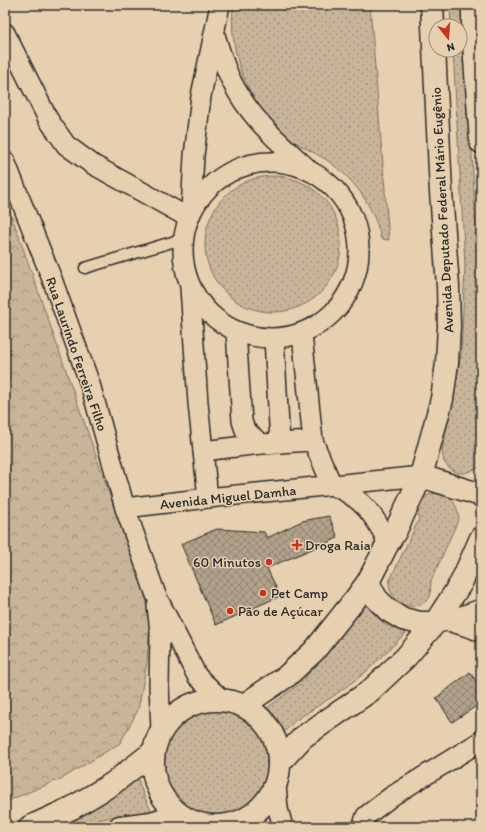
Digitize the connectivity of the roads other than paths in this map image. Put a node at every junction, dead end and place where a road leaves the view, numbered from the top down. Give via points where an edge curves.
1 (220, 5) edge
2 (432, 5) edge
3 (473, 5) edge
4 (5, 33) edge
5 (215, 34) junction
6 (481, 142) edge
7 (5, 161) edge
8 (307, 168) junction
9 (190, 214) junction
10 (182, 239) junction
11 (85, 268) dead end
12 (190, 287) junction
13 (236, 332) junction
14 (302, 334) junction
15 (274, 339) junction
16 (313, 441) junction
17 (280, 443) junction
18 (261, 444) junction
19 (203, 451) junction
20 (421, 476) junction
21 (332, 486) junction
22 (481, 495) edge
23 (208, 498) junction
24 (125, 508) junction
25 (481, 538) edge
26 (388, 543) junction
27 (368, 582) junction
28 (156, 595) junction
29 (481, 609) edge
30 (442, 622) junction
31 (481, 632) edge
32 (221, 699) junction
33 (244, 705) junction
34 (161, 730) junction
35 (481, 741) edge
36 (153, 752) junction
37 (280, 762) junction
38 (276, 785) junction
39 (178, 815) junction
40 (364, 822) edge
41 (202, 826) edge
42 (30, 827) edge
43 (120, 827) edge
44 (283, 827) edge

1 - 5 street
2 - 20 street, Avenida Deputado Federal Mário Eugênio via 449,326 442,399
3 - 6 street
4 - 9 street via 48,119 66,145 92,164
5 - 8 street via 224,64 238,93 256,118
5 - 9 street via 201,96
7 - 24 street, Rua Laurindo Ferreira Filho via 90,384
8 - 9 street via 274,161 240,166 212,184
8 - 14 street via 335,187 347,204 354,216 361,249 354,283 336,312
9 - 10 street
10 - 11 lane
10 - 12 street via 182,264
12 - 13 street via 209,314
12 - 19 street
13 - 15 street
13 - 18 street via 242,420 245,430
14 - 15 street
14 - 16 street
15 - 17 street
16 - 17 street
16 - 21 street
17 - 18 street
18 - 19 street
19 - 23 street
20 - 21 street, Avenida Miguel Damha
20 - 22 street
20 - 26 street, Avenida Deputado Federal Mário Eugênio via 396,532
21 - 23 street, Avenida Miguel Damha
21 - 26 street via 350,495 366,508 379,524
23 - 24 street, Avenida Miguel Damha
24 - 28 street, Rua Laurindo Ferreira Filho
25 - 30 street
26 - 27 street, Avenida Deputado Federal Mário Eugênio
27 - 30 street via 376,598 402,619
27 - 33 street, Avenida Deputado Federal Mário Eugênio via 314,651 287,676
28 - 32 street, Rua Laurindo Ferreira Filho via 197,676
28 - 34 street, Rua Laurindo Ferreira Filho via 160,632
29 - 30 street
30 - 31 street
30 - 37 street via 370,691 303,737
32 - 33 street
32 - 34 street via 198,702 177,712
33 - 37 street via 263,719 276,739
34 - 36 street
35 - 40 street via 392,796
36 - 39 street via 153,776 162,798
36 - 42 street via 112,784 72,808
37 - 38 street
38 - 41 street via 264,805 245,820 223,826
38 - 44 street
39 - 41 street
39 - 43 street via 151,823

